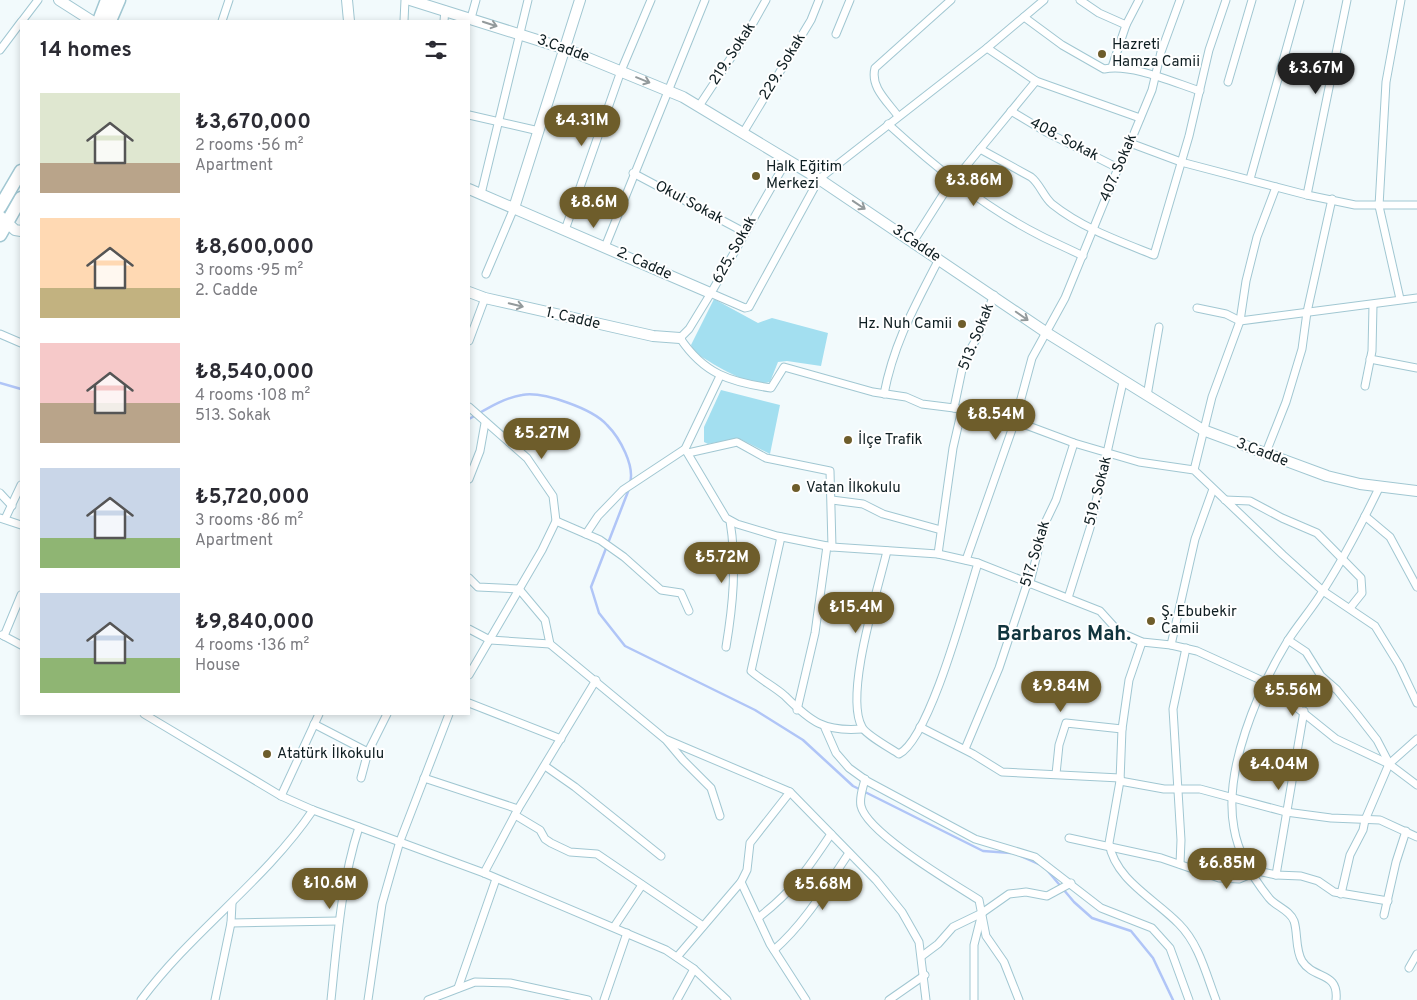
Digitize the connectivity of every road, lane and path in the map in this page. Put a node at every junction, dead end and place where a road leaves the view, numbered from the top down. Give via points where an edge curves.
1 (38, 0) edge
2 (59, 0) edge
3 (107, 0) edge
4 (119, 0) edge
5 (229, 0) edge
6 (348, 0) edge
7 (405, 0) edge
8 (410, 0) edge
9 (476, 0) edge
10 (528, 0) edge
11 (580, 0) edge
12 (651, 0) edge
13 (705, 0) edge
14 (766, 0) edge
15 (819, 0) edge
16 (850, 0) edge
17 (951, 0) edge
18 (1044, 0) edge
19 (1080, 0) edge
20 (1139, 0) edge
21 (1180, 0) edge
22 (1226, 0) edge
23 (1252, 0) edge
24 (1300, 0) edge
25 (1347, 0) edge
26 (1402, 0) edge
27 (445, 10) junction
28 (1024, 17) junction
29 (471, 18) junction
30 (23, 20) edge
31 (90, 20) edge
32 (99, 20) edge
33 (110, 20) edge
34 (222, 20) edge
35 (349, 20) edge
36 (404, 20) edge
37 (444, 20) edge
38 (20, 25) edge
39 (1126, 25) junction
40 (520, 34) junction
41 (836, 34) dead end
42 (988, 48) junction
43 (566, 49) junction
44 (0, 50) edge
45 (1112, 67) junction
46 (621, 71) junction
47 (1155, 76) junction
48 (1036, 81) junction
49 (1228, 82) dead end
50 (668, 90) junction
51 (1200, 91) junction
52 (699, 106) junction
53 (1011, 111) junction
54 (470, 115) edge
55 (898, 116) junction
56 (1140, 118) junction
57 (498, 121) junction
58 (888, 124) junction
59 (539, 131) junction
60 (743, 133) junction
61 (1130, 143) junction
62 (980, 149) junction
63 (787, 160) junction
64 (1181, 162) junction
65 (1118, 168) junction
66 (20, 173) edge
67 (633, 173) junction
68 (819, 179) junction
69 (954, 179) junction
70 (1250, 180) junction
71 (1276, 187) junction
72 (470, 189) edge
73 (481, 194) junction
74 (1307, 195) junction
75 (20, 199) edge
76 (1332, 200) junction
77 (1417, 205) edge
78 (1379, 206) junction
79 (0, 207) edge
80 (514, 208) junction
81 (4, 220) edge
82 (565, 230) junction
83 (1093, 230) junction
84 (20, 231) edge
85 (744, 232) junction
86 (0, 236) edge
87 (913, 242) junction
88 (605, 247) junction
89 (1083, 256) junction
90 (939, 259) junction
91 (486, 274) dead end
92 (470, 292) edge
93 (710, 292) junction
94 (994, 295) junction
95 (485, 298) junction
96 (1417, 298) edge
97 (1400, 300) junction
98 (1373, 304) junction
99 (1196, 308) dead end
100 (1308, 312) junction
101 (1240, 321) junction
102 (1158, 327) dead end
103 (1047, 333) junction
104 (0, 334) edge
105 (470, 338) edge
106 (680, 338) junction
107 (20, 343) edge
108 (1370, 359) junction
109 (1417, 368) edge
110 (720, 376) junction
111 (1123, 382) junction
112 (1365, 386) dead end
113 (884, 394) junction
114 (1147, 396) junction
115 (470, 408) edge
116 (954, 408) junction
117 (962, 409) junction
118 (1015, 421) junction
119 (485, 423) junction
120 (1203, 430) junction
121 (1074, 443) junction
122 (686, 451) junction
123 (1108, 453) junction
124 (1265, 454) junction
125 (1194, 470) junction
126 (470, 476) edge
127 (1380, 486) junction
128 (20, 487) edge
129 (1212, 489) junction
130 (1417, 491) edge
131 (0, 493) edge
132 (832, 500) junction
133 (1225, 500) junction
134 (12, 506) junction
135 (1365, 516) junction
136 (2, 518) edge
137 (556, 521) junction
138 (730, 521) junction
139 (20, 524) edge
140 (941, 530) junction
141 (586, 534) junction
142 (781, 537) junction
143 (830, 546) junction
144 (887, 551) junction
145 (938, 554) junction
146 (1342, 558) junction
147 (966, 560) junction
148 (978, 563) junction
149 (470, 579) edge
150 (1030, 582) junction
151 (1417, 587) edge
152 (519, 588) junction
153 (1324, 591) junction
154 (20, 597) edge
155 (1068, 598) junction
156 (1350, 608) junction
157 (689, 611) dead end
158 (470, 630) edge
159 (2, 635) edge
160 (490, 640) junction
161 (1288, 640) junction
162 (1142, 642) junction
163 (20, 644) edge
164 (550, 644) junction
165 (1171, 645) junction
166 (726, 647) dead end
167 (1186, 648) junction
168 (470, 673) edge
169 (596, 680) junction
170 (1265, 682) junction
171 (470, 703) edge
172 (1417, 703) edge
173 (797, 710) junction
174 (1304, 711) junction
175 (146, 715) edge
176 (319, 715) edge
177 (386, 715) edge
178 (449, 715) edge
179 (314, 724) junction
180 (920, 727) junction
181 (825, 728) junction
182 (862, 729) junction
183 (1122, 729) junction
184 (665, 739) junction
185 (1417, 739) edge
186 (561, 740) junction
187 (965, 749) junction
188 (368, 752) junction
189 (1389, 764) junction
190 (545, 766) junction
191 (1056, 774) junction
192 (362, 778) dead end
193 (424, 778) junction
194 (865, 779) junction
195 (1120, 780) junction
196 (1417, 785) edge
197 (1178, 789) junction
198 (790, 792) junction
199 (281, 796) junction
200 (1233, 796) junction
201 (313, 810) junction
202 (516, 812) junction
203 (1286, 812) junction
204 (720, 816) dead end
205 (1365, 820) junction
206 (359, 827) junction
207 (1406, 831) junction
208 (831, 834) junction
209 (1417, 837) edge
210 (1069, 838) dead end
211 (400, 841) junction
212 (1110, 848) junction
213 (849, 853) junction
214 (661, 856) dead end
215 (1180, 864) junction
216 (484, 873) junction
217 (1251, 874) junction
218 (1276, 875) junction
219 (496, 879) junction
220 (741, 882) junction
221 (1069, 884) junction
222 (642, 885) junction
223 (1341, 894) junction
224 (1388, 901) junction
225 (232, 903) junction
226 (982, 913) junction
227 (1384, 915) dead end
228 (758, 918) junction
229 (339, 921) junction
230 (231, 923) junction
231 (703, 926) junction
232 (614, 927) junction
233 (628, 933) junction
234 (774, 950) junction
235 (1417, 954) edge
236 (922, 956) junction
237 (677, 957) junction
238 (1410, 968) dead end
239 (694, 969) junction
240 (925, 975) junction
241 (458, 988) junction
242 (141, 1000) edge
243 (215, 1000) edge
244 (331, 1000) edge
245 (368, 1000) edge
246 (428, 1000) edge
247 (588, 1000) edge
248 (604, 1000) edge
249 (677, 1000) edge
250 (727, 1000) edge
251 (806, 1000) edge
252 (889, 1000) edge
253 (926, 1000) edge
254 (974, 1000) edge
255 (1019, 1000) edge
256 (1189, 1000) edge
257 (1216, 1000) edge
258 (1336, 1000) edge

1 - 30 street
2 - 31 street
3 - 32 highway
4 - 33 highway
5 - 34 street
6 - 35 street
7 - 36 street
8 - 27 street, 3.Cadde
9 - 29 street
10 - 40 street
11 - 43 street
12 - 46 street
13 - 50 street
14 - 52 street, 219. Sokak
15 - 60 street, 229. Sokak via 811,20
16 - 41 street
17 - 55 street via 874,68 872,78 875,86
18 - 28 street
19 - 39 street
20 - 39 street
21 - 47 street, 407. Sokak
22 - 51 street
23 - 49 street
24 - 70 street
25 - 74 street
26 - 78 street via 1386,82
27 - 29 street, 3.Cadde
27 - 37 street
28 - 42 street
28 - 45 street via 1090,62 1104,69
29 -> 40 street, 3.Cadde
38 - 44 street
39 - 45 street
40 - 43 street, 3.Cadde
40 - 57 street
42 - 48 street
42 - 55 street
43 - 46 street, 3.Cadde
43 - 59 street
45 - 47 street
46 -> 50 street, 3.Cadde
46 - 82 street
47 - 51 street
47 - 56 street, 407. Sokak
48 - 53 street
48 - 56 street
50 - 52 street, 3.Cadde
50 - 67 street
51 - 64 street
52 - 60 street, 3.Cadde
53 - 62 street
53 - 65 street, 408. Sokak
54 - 57 street
55 - 58 street
56 - 61 street, 407. Sokak
57 - 59 street
57 - 73 street
58 - 68 street
58 - 69 street
59 - 80 street
60 - 63 street, 3.Cadde
61 - 64 street
61 - 65 street, 407. Sokak
62 - 69 street
62 - 83 street via 1036,181 1051,203
63 - 68 street, 3.Cadde
63 - 85 street, 625. Sokak
64 - 70 street
64 - 83 street via 1154,255
65 - 83 street, 407. Sokak
66 - 79 highway
67 - 85 street, Okul Sokak
67 - 88 street
68 -> 87 street, 3.Cadde
68 - 93 street via 748,307
69 - 87 street
69 - 89 street via 1040,236
70 - 71 street
71 - 74 street
71 - 101 street via 1257,237
72 - 73 street, 2. Cadde
73 - 80 street, 2. Cadde
74 - 76 street
75 - 81 highway
76 - 78 street
76 - 100 street
77 - 78 street
78 - 97 street
80 - 82 street, 2. Cadde
80 - 91 street
81 - 84 street
81 - 86 highway
82 - 88 street, 2. Cadde
83 - 89 street, 407. Sokak
85 - 93 street, 625. Sokak
87 - 90 street, 3.Cadde
88 - 93 street, 2. Cadde
89 - 103 street, 407. Sokak
90 - 94 street, 3.Cadde
90 - 113 street via 900,334
92 - 95 street, 1. Cadde
93 - 106 street, 625. Sokak via 689,329
94 -> 103 street, 3.Cadde
94 - 116 street, 513. Sokak via 977,338 964,360
95 - 105 street
95 -> 106 street, 1. Cadde via 653,336
96 - 97 street
97 - 98 street
98 - 100 street
98 - 108 street via 1374,334
99 - 101 street via 1226,314
100 - 101 street
100 - 124 street via 1302,350
101 - 120 street
102 - 114 street
103 - 111 street, 3.Cadde
103 - 118 street, 407. Sokak via 1032,358
104 - 107 street
106 - 110 street via 690,354
108 - 109 street
108 - 112 street
110 - 113 street via 771,388 784,367
110 - 122 street
111 - 114 street, 3.Cadde
111 - 123 street, 519. Sokak
113 - 116 street
114 - 120 street, 3.Cadde
115 - 119 street
116 - 117 street
117 - 118 street
117 - 140 street
118 - 121 street
118 - 147 street, 407. Sokak
119 - 126 street via 480,451
119 - 137 street via 527,458 554,496
120 - 124 street, 3.Cadde
120 - 125 street
121 - 123 street
121 - 150 street, 517. Sokak via 1056,500 1045,523
122 - 132 street via 737,442 766,458 830,471
122 - 138 street
122 - 141 street via 623,490
123 - 125 street via 1139,462
123 - 155 street, 519. Sokak via 1090,528
124 - 127 street, 3.Cadde via 1327,476
125 - 129 street
127 - 130 street, 3.Cadde
127 - 135 street
128 - 134 street
129 - 133 street
129 - 165 street via 1195,538
131 - 134 street
132 - 140 street via 863,504 883,514
132 - 143 street
133 - 146 street via 1250,501 1317,533
133 - 153 street
134 - 136 street
135 - 146 street
135 - 151 street via 1390,537
136 - 139 street
137 - 141 street
137 - 152 street
138 - 142 street
138 - 166 street via 734,575
140 - 145 street
141 - 157 street via 610,546 661,590 681,593
142 - 143 street
142 - 173 street via 751,671 784,695
143 - 144 street
143 - 173 street
144 - 145 street
144 - 182 street via 856,683
145 - 147 street
146 - 153 street
146 - 156 street via 1363,584 1362,593
147 - 148 street
148 - 150 street
148 - 180 street via 930,709
149 - 152 street via 478,587
150 - 155 street
150 - 187 street, 517. Sokak via 1000,668
152 - 160 street
152 - 164 street via 545,620
153 - 156 street
153 - 161 street
154 - 159 street
155 - 162 street via 1100,611 1119,632
156 - 172 street via 1380,632
158 - 160 street
159 - 163 street
160 - 164 street
160 - 168 street
161 - 170 street
161 - 189 street via 1306,652 1321,676 1356,713 1377,740
162 - 165 street
162 - 183 street via 1129,680
164 - 169 street
165 - 167 street
167 - 170 street
167 - 197 street via 1174,709
169 - 184 street
169 - 186 street
170 - 174 street
170 - 200 street via 1242,742
171 - 186 street
173 - 181 street
174 - 189 street via 1336,739
174 - 203 street
175 - 199 street
176 - 179 street
177 - 188 street
178 - 193 street
179 - 188 street
179 - 199 street
180 - 182 street via 906,750 899,754
180 - 187 street
181 - 182 street
181 - 194 street via 836,753
183 - 191 street via 1066,723 1059,745
183 - 195 street
184 - 198 street
184 - 204 street via 711,788
185 - 189 street
186 - 190 street
187 - 191 street via 1002,772
188 - 192 street
189 - 196 street
189 - 205 street
190 - 202 street
190 - 214 street
191 - 195 street
193 - 202 street
193 - 211 street
194 - 221 street via 975,838 1035,857
194 - 226 street via 861,807 889,840 979,900
195 - 197 street
195 - 212 street
197 - 200 street via 1200,789
197 - 215 street
198 - 208 street
198 - 220 street via 750,843 747,870
199 - 201 street
200 - 203 street
200 - 217 street via 1234,828
201 - 206 street
201 - 225 street via 297,833
202 - 216 street
202 - 222 street via 540,830 550,844 570,852 597,854
203 - 205 street
203 - 218 street
205 - 207 street via 1380,820
205 - 223 street via 1350,855
206 - 211 street
206 - 229 street via 350,853
207 - 209 street
207 - 224 street
208 - 213 street
208 - 228 street via 801,880
210 - 212 street
211 - 216 street
211 - 245 street via 382,904
212 - 215 street
212 - 257 street via 1132,884 1180,924 1197,949
213 - 234 street via 790,936
213 - 236 street via 902,912 919,942
215 - 217 street via 1231,880
216 - 219 street
217 - 218 street via 1258,871
217 - 258 street via 1271,900 1293,920 1302,961 1333,982 1337,989
218 - 223 street via 1301,876
219 - 232 street
219 - 241 street
220 - 228 street
220 - 231 street
221 - 226 street via 1047,896 1026,892 1010,894
221 - 256 street via 1101,908 1152,928 1170,948
222 - 231 street
222 - 232 street
223 - 224 street
224 - 227 street
225 - 230 street
225 - 242 street via 155,980
226 - 236 street via 953,927
226 - 254 street via 974,944
226 - 255 street via 986,936 1004,962
228 - 234 street
229 - 230 street
229 - 244 street
230 - 243 street
231 - 237 street
232 - 233 street
233 - 237 street
233 - 248 street
234 - 251 street
235 - 238 street
236 - 240 street
237 - 239 street
239 - 249 street
239 - 250 street
240 - 252 street
240 - 253 street
241 - 246 street
241 - 247 street via 475,982 510,983

